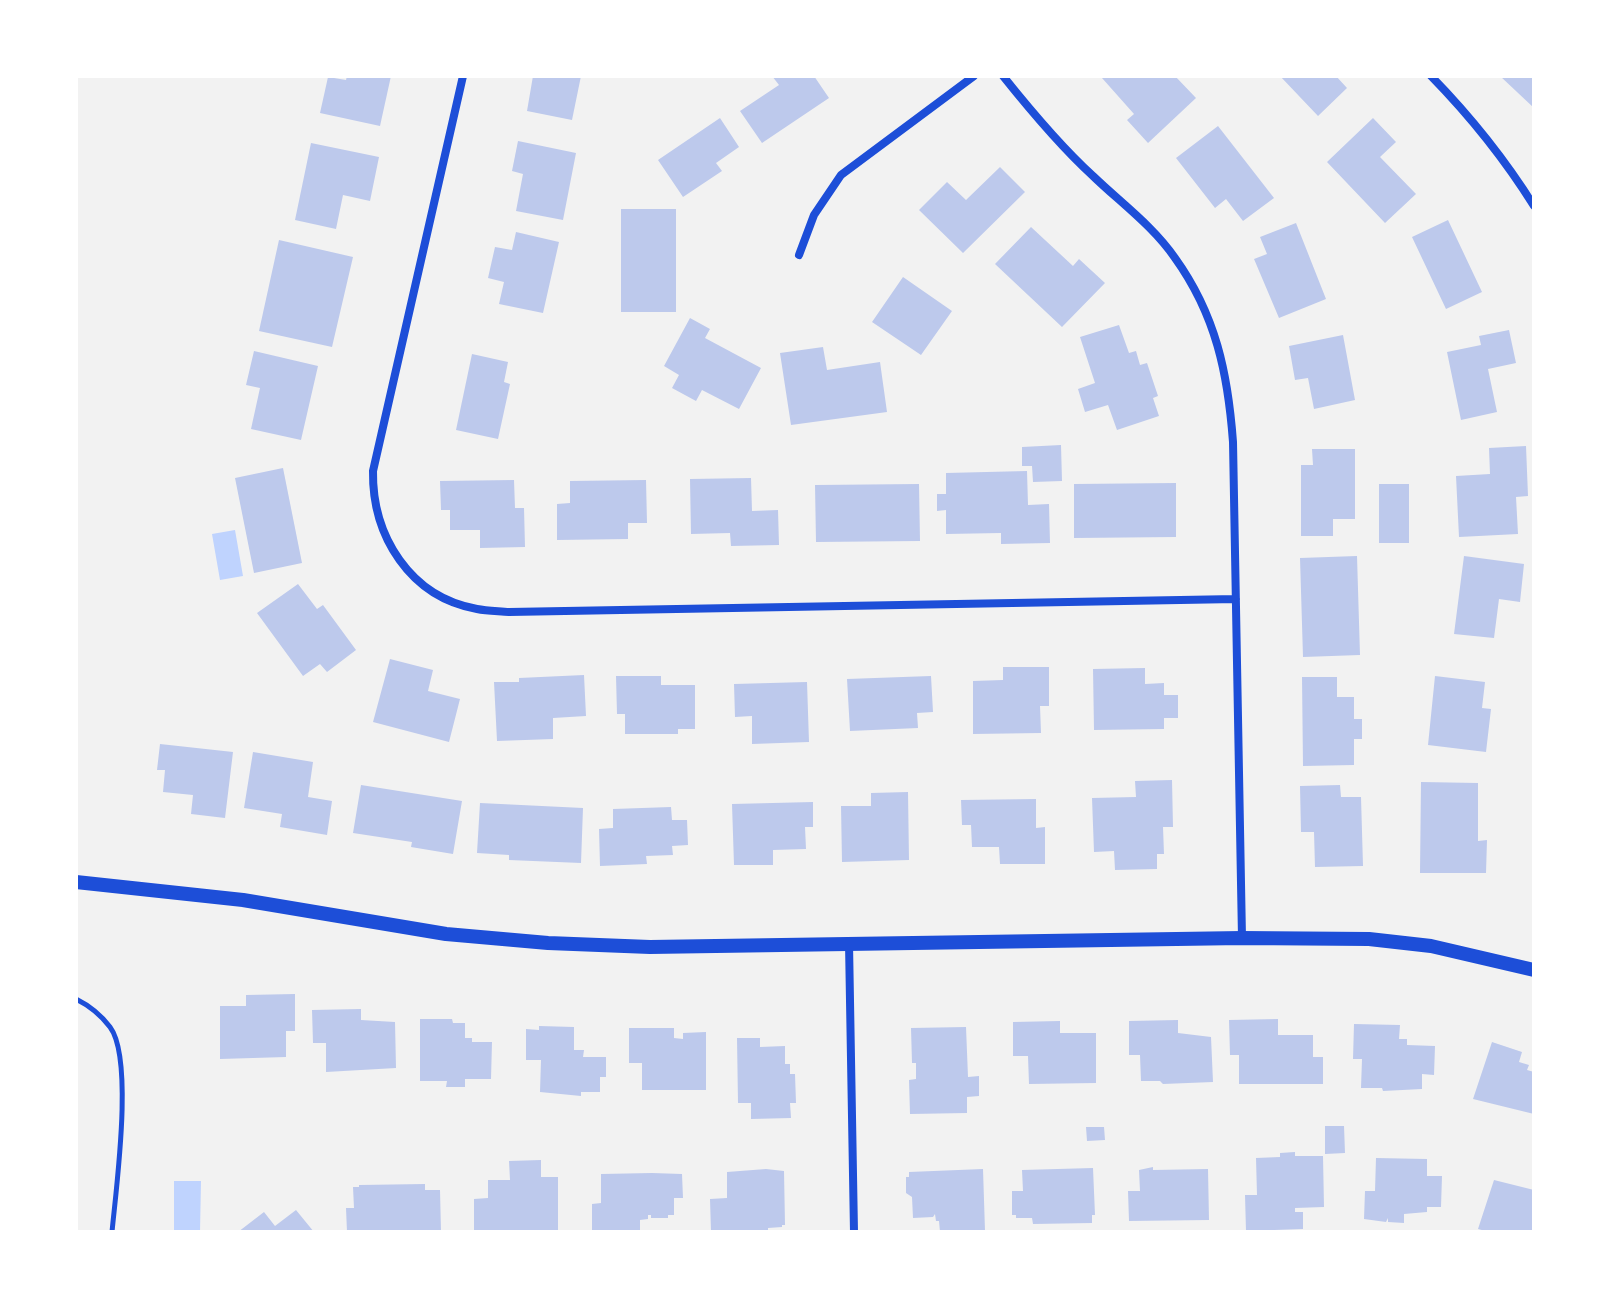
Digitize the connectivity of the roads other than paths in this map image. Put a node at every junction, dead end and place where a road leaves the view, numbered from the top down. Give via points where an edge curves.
1 (463, 76) edge
2 (974, 76) edge
3 (1003, 76) edge
4 (1431, 76) edge
5 (1534, 206) edge
6 (799, 255) dead end
7 (1236, 599) junction
8 (76, 882) edge
9 (1242, 938) junction
10 (849, 943) junction
11 (1534, 970) edge
12 (854, 1232) edge

1 - 7 street via 373,471 373,496 387,542 423,584 448,600 509,612
2 - 6 street via 841,175 814,215
3 - 7 street via 1091,175 1146,224 1198,296 1229,388
4 - 5 street via 1505,159
7 - 9 street
8 - 10 street via 243,900 446,934 548,943
9 - 10 street
9 - 11 street via 1431,946
10 - 12 street

